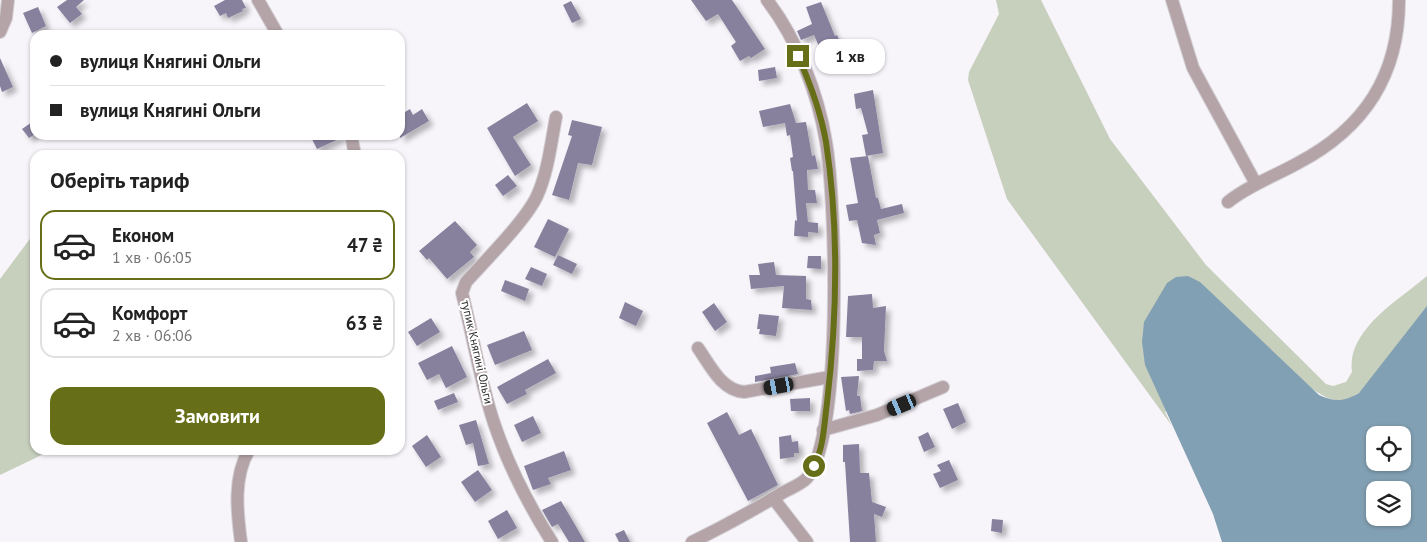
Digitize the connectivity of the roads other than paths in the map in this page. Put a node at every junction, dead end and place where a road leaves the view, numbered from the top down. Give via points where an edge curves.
1 (8, 0) edge
2 (258, 0) edge
3 (766, 0) edge
4 (1172, 0) edge
5 (1399, 0) edge
6 (275, 30) edge
7 (0, 32) edge
8 (556, 117) dead end
9 (1256, 184) junction
10 (1228, 202) dead end
11 (698, 348) dead end
12 (830, 377) junction
13 (943, 387) dead end
14 (823, 430) junction
15 (246, 455) edge
16 (774, 498) junction
17 (241, 542) edge
18 (552, 542) edge
19 (692, 542) edge
20 (807, 542) edge

1 - 7 street
2 - 6 street
3 - 12 street via 777,13 803,67 826,141 835,240
4 - 9 street via 1193,68
5 - 9 street via 1398,26 1390,63 1381,86 1366,109 1345,132 1323,149
8 - 18 street, тупик Княгині Ольги via 537,197 466,282 462,293 493,421 530,508
9 - 10 street
11 - 12 street via 722,382 735,391
12 - 14 street
13 - 14 street via 877,415
14 - 16 street via 820,452 807,479
15 - 17 street via 240,465 237,515
16 - 19 street
16 - 20 street

